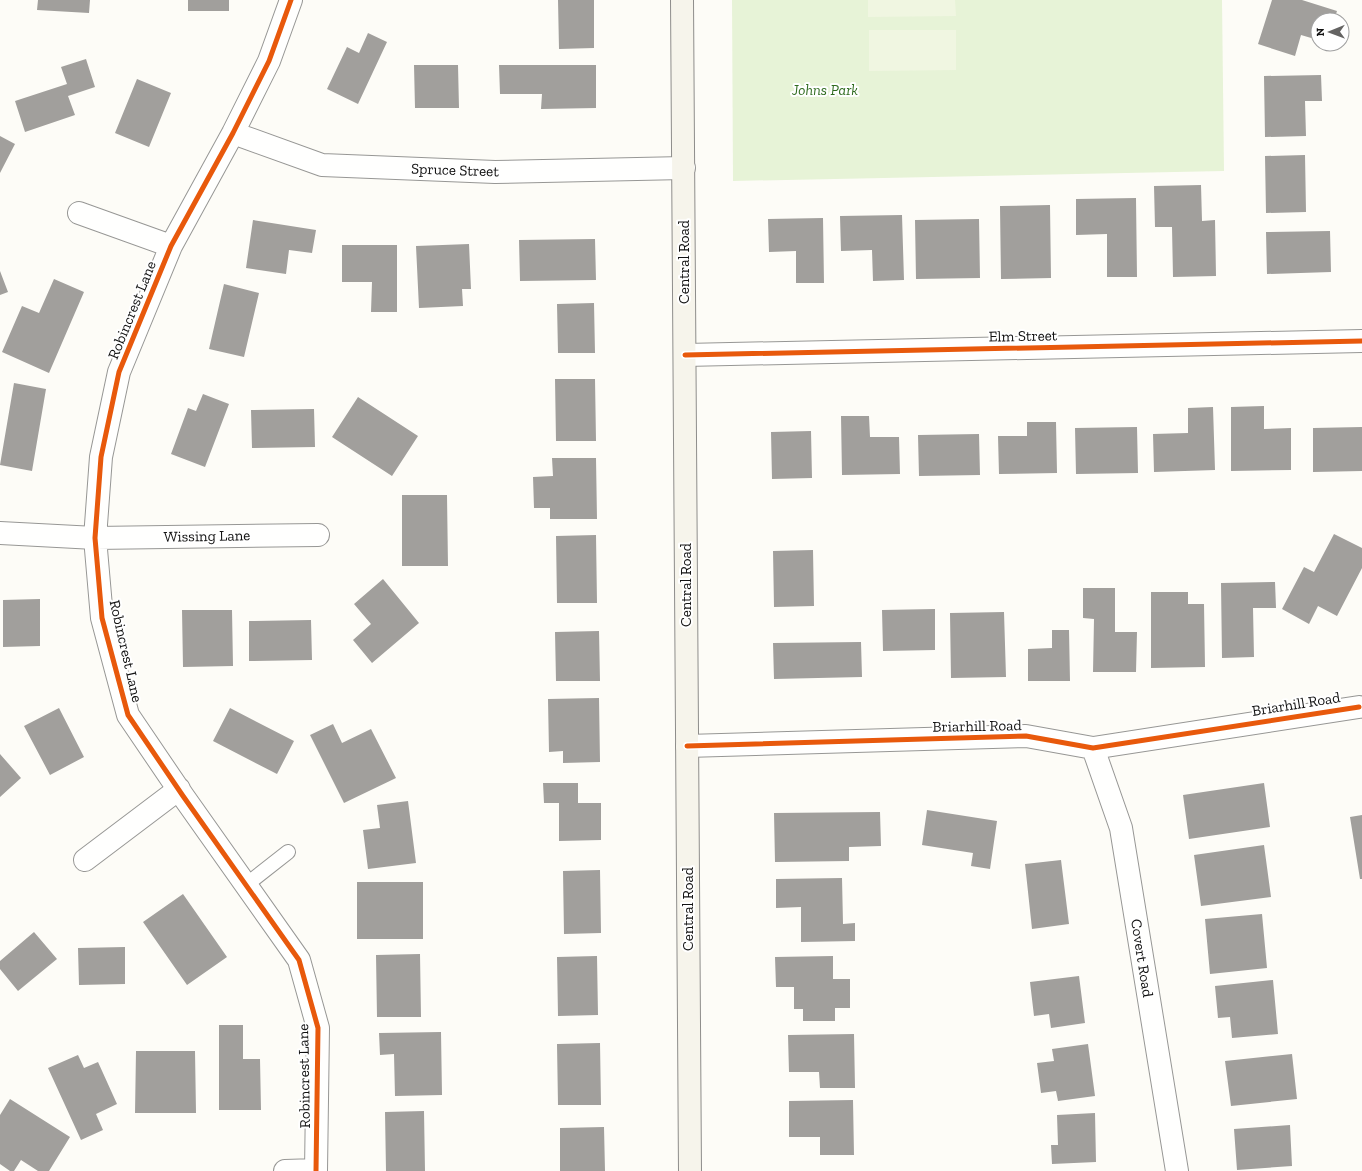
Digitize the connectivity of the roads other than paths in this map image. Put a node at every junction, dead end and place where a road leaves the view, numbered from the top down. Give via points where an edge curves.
1 (291, 0) edge
2 (682, 0) edge
3 (233, 133) junction
4 (684, 168) junction
5 (78, 213) dead end
6 (171, 246) junction
7 (1362, 341) edge
8 (684, 355) junction
9 (0, 532) edge
10 (318, 535) dead end
11 (95, 538) junction
12 (1359, 707) dead end
13 (687, 746) junction
14 (1093, 748) junction
15 (179, 789) junction
16 (288, 852) dead end
17 (85, 860) dead end
18 (246, 885) junction
19 (285, 1171) edge
20 (316, 1171) edge
21 (690, 1171) edge
22 (1178, 1171) edge

1 - 3 street, Robincrest Lane via 268,61
2 - 4 main road, Central Road
3 - 4 street, Spruce Street via 322,165 495,172
3 - 6 street, Robincrest Lane
4 - 8 main road, Central Road
5 - 6 street, Robincrest Lane
6 - 11 street, Robincrest Lane via 119,372 101,457
7 - 8 street, Elm Street
8 - 13 main road, Central Road
9 - 11 street
10 - 11 street, Wissing Lane
11 - 15 street, Robincrest Lane via 102,618 128,715
12 - 14 street, Briarhill Road
13 - 14 street, Briarhill Road via 1026,736
13 - 21 main road, Central Road
14 - 22 street, Covert Road via 1121,828
15 - 17 street
15 - 18 street, Robincrest Lane
16 - 18 lane
18 - 20 street, Robincrest Lane via 299,960 318,1028
19 - 20 street, Robincrest Lane

